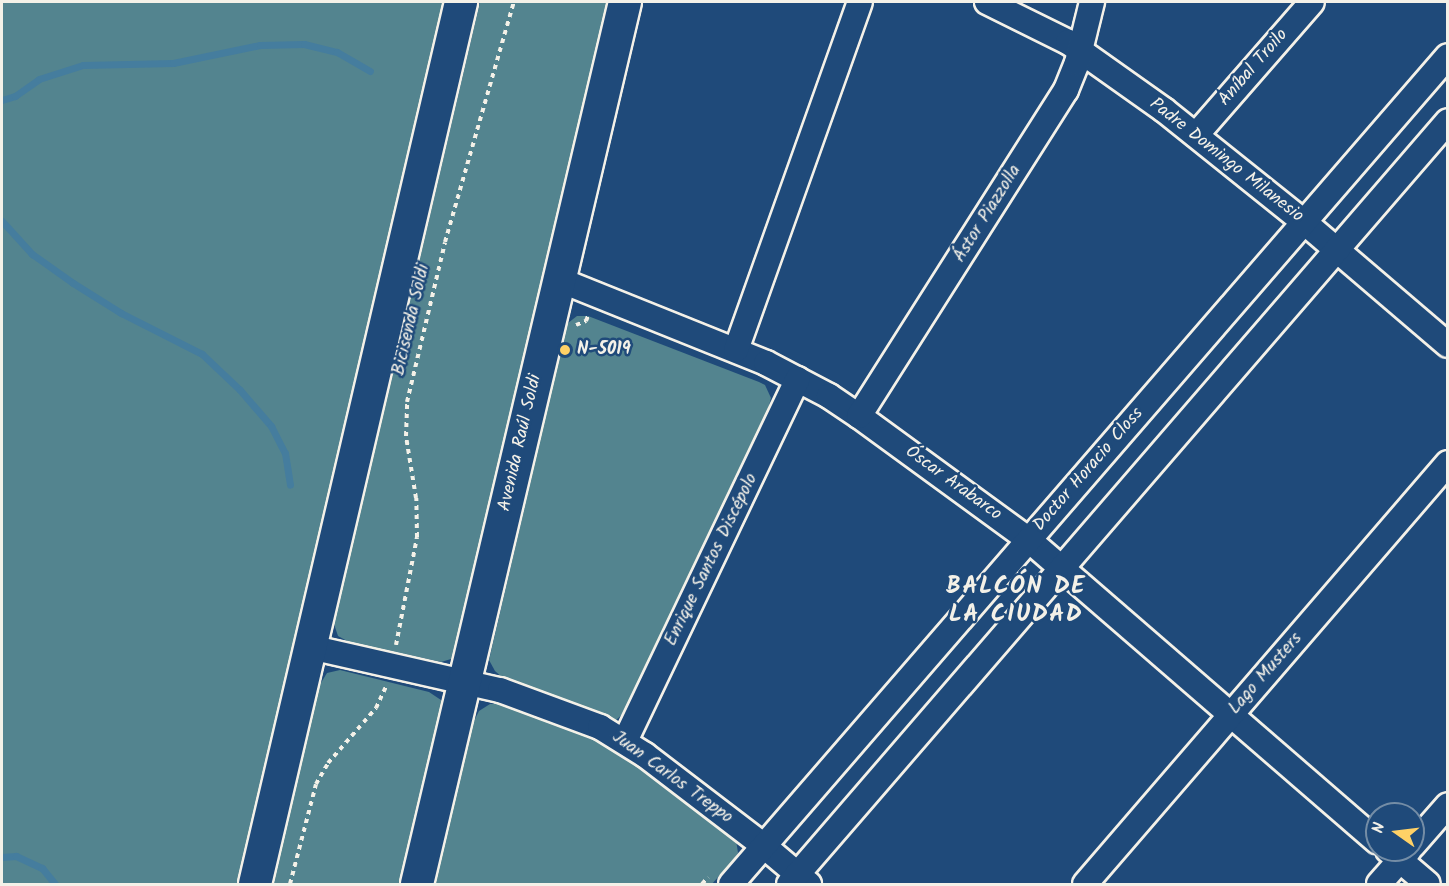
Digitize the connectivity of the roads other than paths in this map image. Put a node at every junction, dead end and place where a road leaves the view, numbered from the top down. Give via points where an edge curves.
1 (461, 2) edge
2 (625, 2) edge
3 (860, 2) edge
4 (987, 2) edge
5 (1092, 2) edge
6 (1312, 2) edge
7 (1080, 50) junction
8 (1448, 56) edge
9 (1448, 121) edge
10 (1196, 135) junction
11 (1304, 222) junction
12 (1336, 250) junction
13 (560, 280) junction
14 (1448, 345) edge
15 (736, 350) junction
16 (798, 379) junction
17 (859, 416) junction
18 (1448, 463) edge
19 (1029, 540) junction
20 (1062, 568) junction
21 (310, 646) junction
22 (465, 682) junction
23 (1231, 714) junction
24 (625, 741) junction
25 (1448, 805) edge
26 (1425, 828) edge
27 (1365, 831) edge
28 (764, 846) junction
29 (1395, 862) edge
30 (1410, 862) edge
31 (799, 881) edge
32 (255, 885) edge
33 (417, 885) edge
34 (730, 885) edge
35 (1084, 885) edge
36 (1379, 885) edge
37 (1428, 885) edge

1 - 21 main road
2 - 13 main road, Avenida Raúl Soldi
3 - 15 street
4 - 7 street, Padre Domingo Milanesio
5 - 7 street, Ástor Piazzolla
6 - 10 street, Aníbal Troilo
7 - 10 street, Padre Domingo Milanesio
7 - 17 street, Ástor Piazzolla via 1059,103
8 - 11 street, Doctor Horacio Closs
9 - 12 street
10 - 11 street, Padre Domingo Milanesio
11 - 12 street, Padre Domingo Milanesio
11 - 19 street, Doctor Horacio Closs
12 - 14 street, Padre Domingo Milanesio
12 - 20 street
13 - 15 street, Óscar Arabarco
13 - 22 main road, Avenida Raúl Soldi
15 - 16 street, Óscar Arabarco
16 - 17 street, Óscar Arabarco
16 - 24 street, Enrique Santos Discépolo
17 - 19 street, Óscar Arabarco
18 - 23 street, Lago Musters
19 - 20 street, Óscar Arabarco
19 - 28 street, Doctor Horacio Closs
20 - 23 street, Óscar Arabarco
20 - 31 street
21 - 22 street, Juan Carlos Treppo
21 - 32 main road
22 - 24 street, Juan Carlos Treppo via 600,727
22 - 33 main road, Avenida Raúl Soldi
23 - 27 street, Óscar Arabarco
23 - 35 street, Lago Musters
24 - 28 street, Juan Carlos Treppo
25 - 26 street
28 - 31 street, Juan Carlos Treppo
28 - 34 street, Doctor Horacio Closs
29 - 36 street
30 - 37 street

